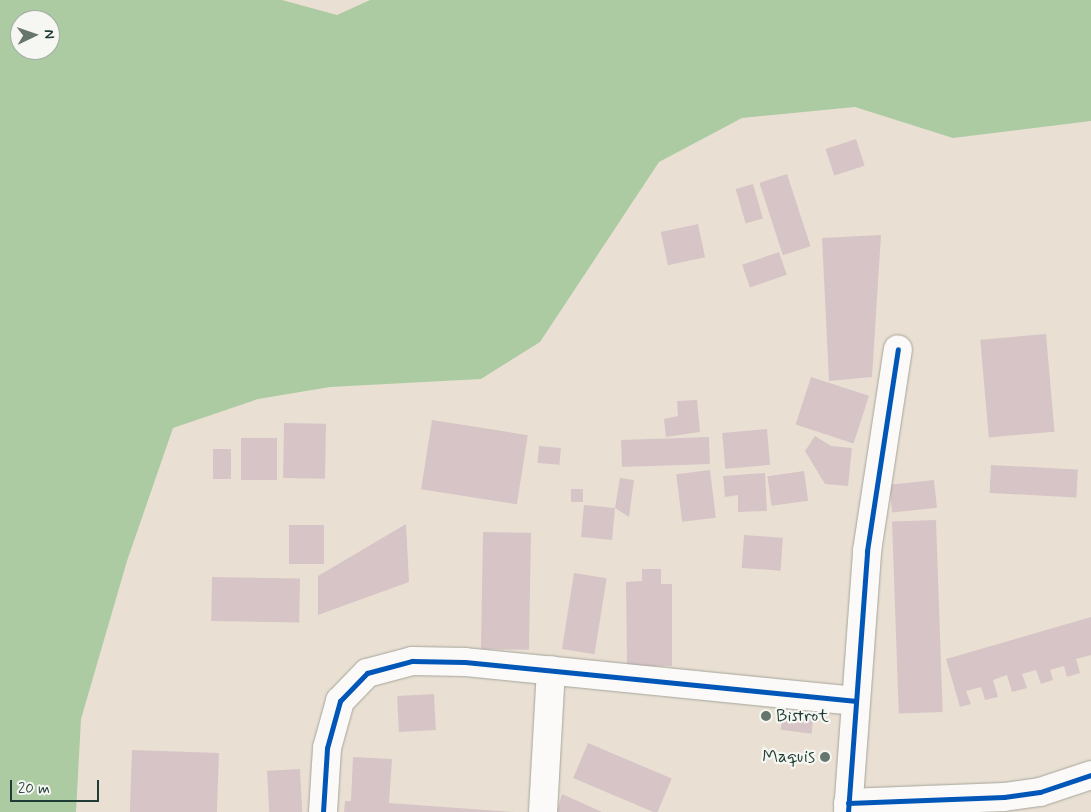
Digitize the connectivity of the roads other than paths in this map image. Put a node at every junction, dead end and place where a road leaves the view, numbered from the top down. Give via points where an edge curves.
1 (898, 349) dead end
2 (551, 670) junction
3 (854, 701) junction
4 (1091, 775) edge
5 (848, 807) edge
6 (323, 812) edge
7 (543, 812) edge

1 - 3 street via 867,551
2 - 3 street
2 - 6 street via 465,662 412,662 367,673 340,701 327,748
2 - 7 street
3 - 5 street
4 - 5 street via 1040,792 1004,797

